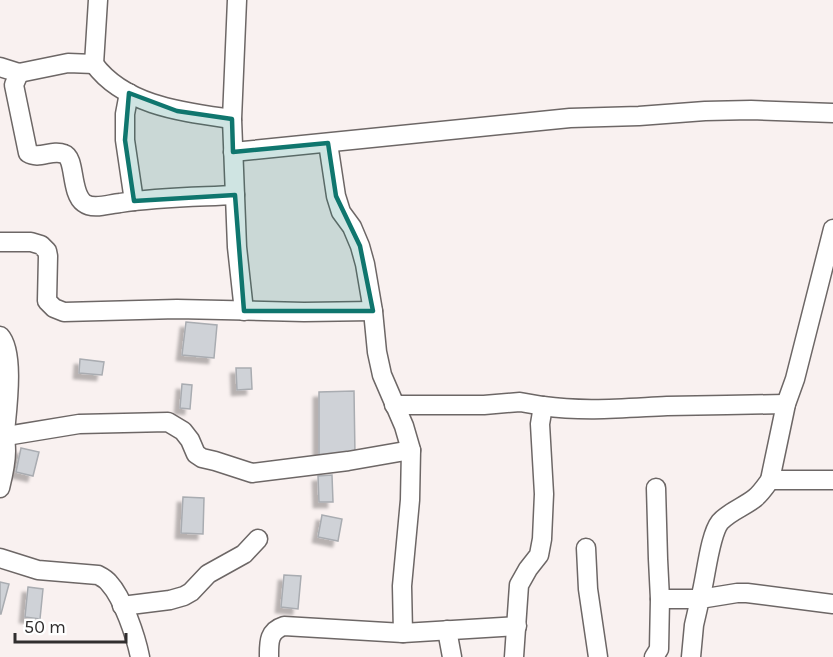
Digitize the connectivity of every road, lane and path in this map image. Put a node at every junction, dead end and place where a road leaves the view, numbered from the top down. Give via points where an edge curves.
1 (98, 0) edge
2 (237, 0) edge
3 (94, 64) junction
4 (0, 67) edge
5 (19, 73) junction
6 (129, 93) junction
7 (833, 113) edge
8 (232, 119) junction
9 (328, 143) junction
10 (233, 152) junction
11 (235, 195) junction
12 (134, 201) junction
13 (833, 229) edge
14 (0, 242) edge
15 (244, 311) junction
16 (373, 311) junction
17 (0, 336) edge
18 (786, 404) junction
19 (394, 405) junction
20 (543, 406) junction
21 (2, 436) edge
22 (411, 450) junction
23 (770, 480) junction
24 (833, 480) edge
25 (0, 488) edge
26 (656, 488) dead end
27 (258, 539) dead end
28 (586, 548) dead end
29 (0, 558) edge
30 (660, 599) junction
31 (700, 599) junction
32 (833, 604) edge
33 (122, 606) junction
34 (517, 626) junction
35 (447, 630) junction
36 (403, 633) junction
37 (140, 657) edge
38 (268, 657) edge
39 (452, 657) edge
40 (514, 657) edge
41 (598, 657) edge
42 (654, 657) edge
43 (691, 657) edge

1 - 3 street
2 - 8 street
3 - 5 street via 68,63
3 - 6 street
4 - 5 street
5 - 12 street via 14,85 28,153 68,156 76,194 86,205
6 - 8 street via 177,111
6 - 12 street via 125,140
7 - 9 street via 751,110 570,118
8 - 10 street
9 - 10 street
9 - 16 street via 336,196 360,246
10 - 11 street
11 - 12 street
11 - 15 street
13 - 18 street
14 - 15 street via 32,242 44,248 48,256 47,301 59,311
15 - 16 street
16 - 19 street via 382,375
17 - 21 street via 7,350 9,387
18 - 20 street via 593,410
18 - 23 street
19 - 20 street via 520,402
19 - 22 street
20 - 34 street via 542,540 539,555 519,585
21 - 22 street via 79,424 168,422 183,431 202,458 252,473
21 - 25 street via 6,452
22 - 36 street via 402,586
23 - 24 street
23 - 31 street via 764,490 721,521 714,531
26 - 30 street
27 - 33 street via 244,554 208,574 184,596
28 - 41 street
29 - 33 street via 38,570 98,575 110,584
30 - 31 street
30 - 42 street via 659,649
31 - 32 street via 747,593
31 - 43 street
33 - 37 street
34 - 35 street
34 - 40 street
35 - 36 street
35 - 39 street
36 - 38 street via 284,626 272,633

